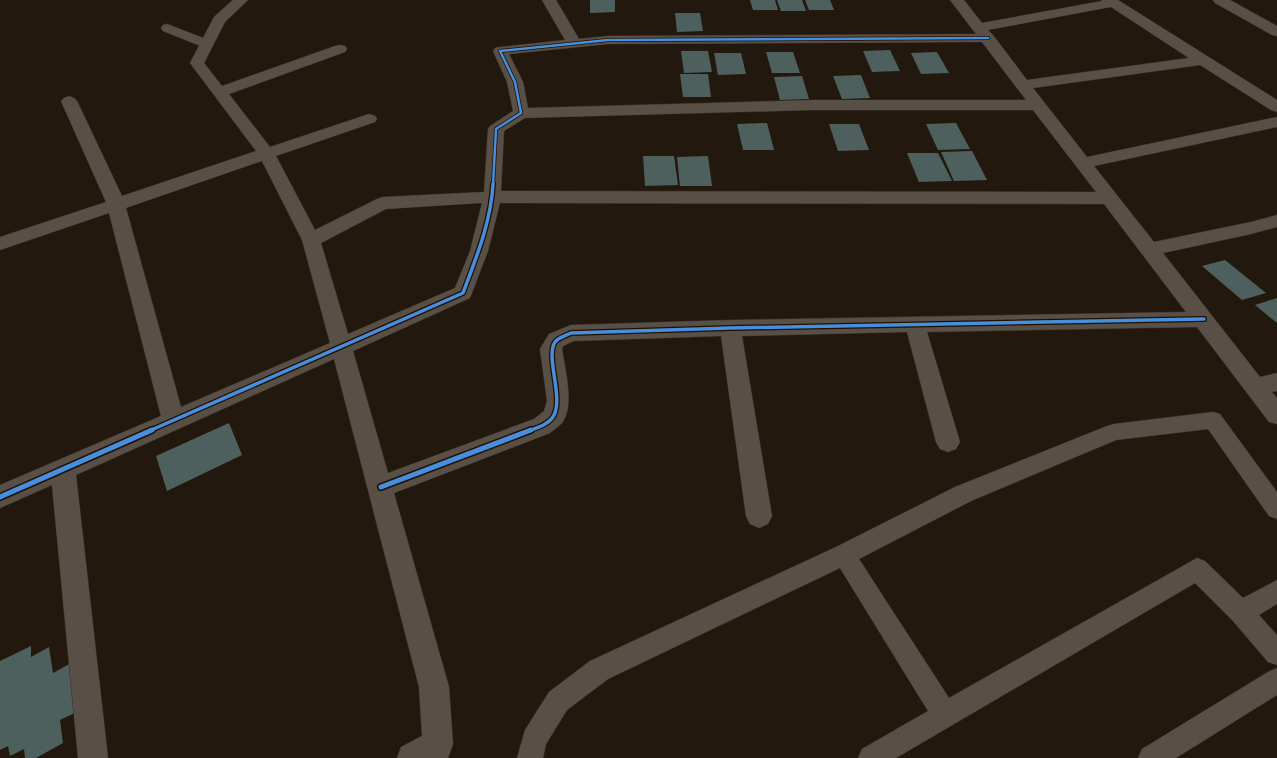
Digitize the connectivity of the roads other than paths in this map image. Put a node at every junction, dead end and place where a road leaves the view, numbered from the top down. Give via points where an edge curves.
1 (241, 0) edge
2 (549, 0) edge
3 (957, 0) edge
4 (1220, 0) edge
5 (1110, 2) edge
6 (167, 28) dead end
7 (1277, 32) edge
8 (984, 33) junction
9 (207, 44) junction
10 (574, 44) junction
11 (340, 49) dead end
12 (1203, 60) junction
13 (1024, 85) junction
14 (219, 92) junction
15 (69, 101) dead end
16 (1039, 105) junction
17 (1277, 107) edge
18 (522, 113) junction
19 (369, 119) dead end
20 (1277, 122) edge
21 (267, 154) junction
22 (1084, 163) junction
23 (492, 197) junction
24 (1110, 198) junction
25 (116, 204) junction
26 (1277, 220) edge
27 (311, 240) junction
28 (0, 244) edge
29 (1150, 249) junction
30 (1204, 319) junction
31 (916, 325) junction
32 (730, 328) junction
33 (342, 348) junction
34 (1277, 382) edge
35 (1256, 387) junction
36 (1277, 415) edge
37 (174, 421) junction
38 (948, 442) dead end
39 (63, 470) junction
40 (381, 487) junction
41 (0, 497) edge
42 (1277, 509) edge
43 (759, 516) dead end
44 (844, 555) junction
45 (1277, 591) edge
46 (1241, 613) junction
47 (1277, 653) edge
48 (1277, 681) edge
49 (945, 715) junction
50 (436, 751) edge
51 (93, 758) edge
52 (412, 758) edge
53 (530, 758) edge
54 (871, 758) edge
55 (1151, 758) edge

1 - 9 street via 219,20
2 - 10 street
3 - 8 street
4 - 7 street
5 - 8 street
5 - 12 street
6 - 9 lane
8 - 10 street via 608,40
8 - 13 street
9 - 14 street via 197,63
10 - 18 street via 500,51 515,82
11 - 14 street
12 - 13 street
12 - 17 street
13 - 16 street
14 - 21 street
15 - 25 street
16 - 18 street via 813,105
16 - 22 street
18 - 23 street via 496,129
19 - 21 street
20 - 22 street
21 - 25 street
21 - 27 street
22 - 24 street
23 - 24 street
23 - 27 street via 383,203
23 - 33 street via 479,251 463,294
24 - 29 street
25 - 28 street
25 - 37 street
26 - 29 street via 1251,228
27 - 33 street
29 - 30 street
30 - 31 street
30 - 35 street
31 - 32 street
31 - 38 street
32 - 40 street via 571,333 556,340 551,349 558,401 554,416 542,426
32 - 43 street
33 - 37 street
33 - 40 street
34 - 35 street
35 - 36 street
37 - 39 street
39 - 41 street
39 - 51 street
40 - 50 street via 434,687
42 - 44 lane via 1213,420 1114,432 963,494
44 - 49 lane
44 - 53 lane via 599,670 558,701 534,739
45 - 46 lane
46 - 47 lane
46 - 49 lane via 1197,569
48 - 55 lane
49 - 54 lane
50 - 52 street

